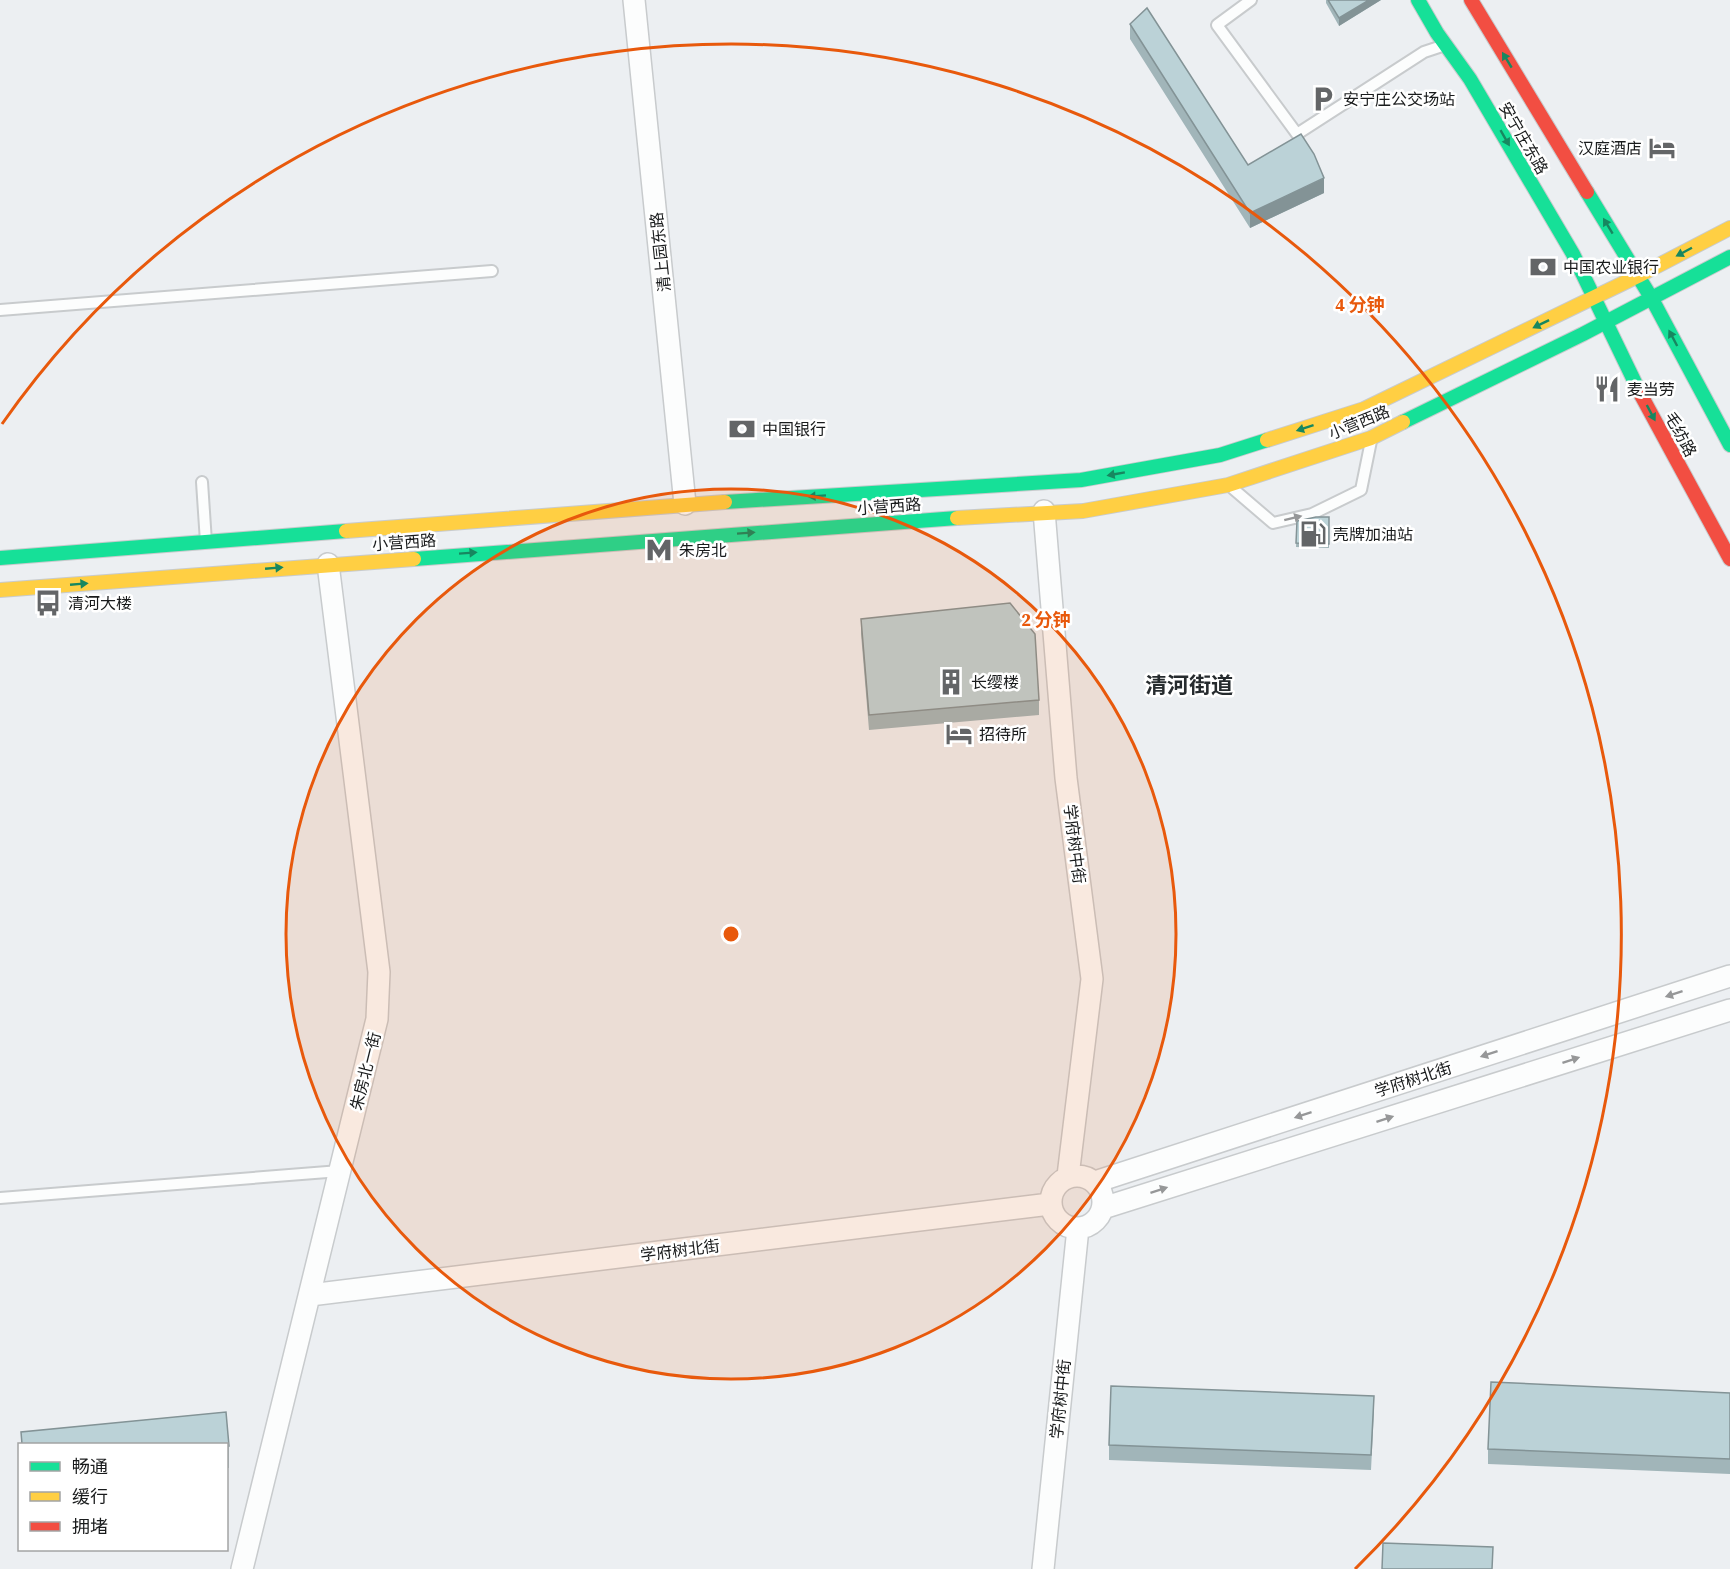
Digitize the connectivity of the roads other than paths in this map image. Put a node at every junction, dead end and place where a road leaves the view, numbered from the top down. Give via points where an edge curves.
1 (634, 0) edge
2 (1251, 0) edge
3 (1418, 0) edge
4 (1470, 0) edge
5 (1446, 45) junction
6 (1730, 228) edge
7 (1730, 257) edge
8 (492, 271) dead end
9 (1638, 276) junction
10 (1593, 298) junction
11 (1652, 299) junction
12 (0, 310) edge
13 (1605, 323) junction
14 (1371, 438) junction
15 (1730, 445) edge
16 (202, 483) dead end
17 (1228, 485) junction
18 (686, 504) junction
19 (1044, 511) junction
20 (206, 542) junction
21 (0, 558) edge
22 (1730, 559) edge
23 (328, 564) junction
24 (0, 590) edge
25 (1730, 976) edge
26 (1730, 1010) edge
27 (340, 1171) junction
28 (1068, 1176) junction
29 (1095, 1182) junction
30 (0, 1198) edge
31 (1050, 1204) junction
32 (1103, 1208) junction
33 (1078, 1228) junction
34 (310, 1295) junction
35 (242, 1569) edge
36 (1043, 1569) edge

1 - 18 street, 清上园东路
2 - 5 lane via 1216,25 1297,134 1424,52
3 - 5 main road, 安宁庄东路
9 -> 4 main road, 安宁庄东路
5 -> 10 main road, 安宁庄东路 via 1573,254
6 -> 9 main road, 小营西路
7 - 11 main road, 小营西路
8 - 12 lane
9 - 10 main road, 小营西路
9 - 11 main road, 安宁庄东路
10 - 13 main road, 安宁庄东路
10 -> 18 main road, 小营西路 via 1364,409 1220,455 1081,480
11 - 13 main road, 小营西路
15 -> 11 main road
13 - 14 main road, 小营西路
13 -> 22 main road, 毛纺路
14 - 17 main road, 小营西路
17 -> 14 lane via 1273,523 1312,514 1361,490
16 - 20 lane
17 - 19 main road, 小营西路 via 1083,511
18 - 20 main road, 小营西路
23 -> 19 main road, 小营西路
19 - 28 street, 学府树中街 via 1066,778 1092,979
20 - 21 main road, 小营西路
24 -> 23 main road, 小营西路
23 - 27 street, 朱房北一街 via 379,972 377,1019
25 -> 29 street, 学府树北街
32 -> 26 street, 学府树北街
27 - 30 lane
27 - 34 street, 朱房北一街
28 - 29 street via 1082,1175
28 - 31 street via 1054,1188
29 - 32 street via 1102,1194
31 - 33 street via 1055,1218 1065,1226
31 - 34 street, 学府树北街
32 - 33 street via 1090,1225
33 - 36 street, 学府树中街
34 - 35 street, 朱房北一街

